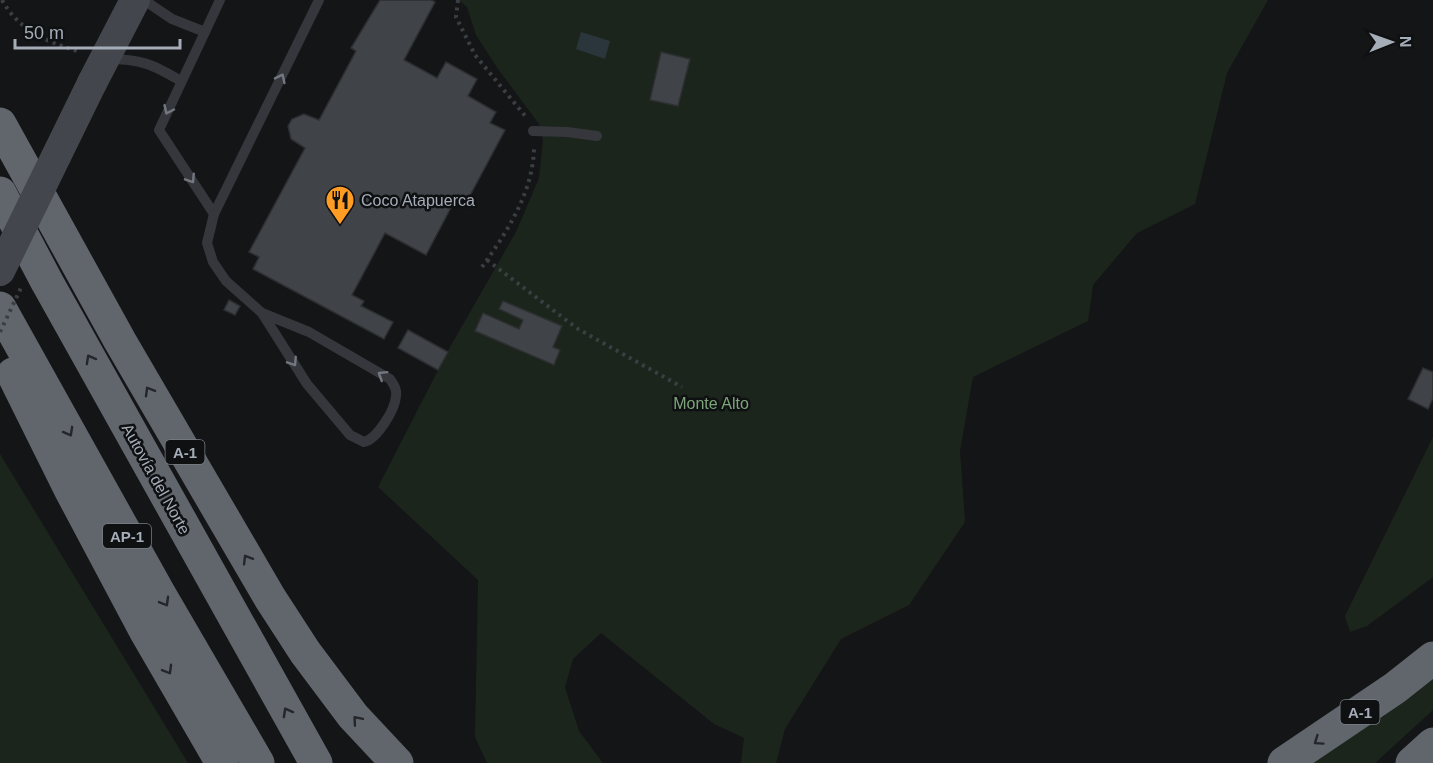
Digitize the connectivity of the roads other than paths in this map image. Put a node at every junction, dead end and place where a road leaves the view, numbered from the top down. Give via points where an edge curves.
1 (135, 0) edge
2 (144, 0) edge
3 (220, 0) edge
4 (319, 0) edge
5 (205, 33) junction
6 (98, 71) junction
7 (181, 81) junction
8 (0, 124) edge
9 (533, 131) road end
10 (597, 136) dead end
11 (0, 193) edge
12 (214, 214) junction
13 (0, 271) edge
14 (0, 308) edge
15 (262, 313) junction
16 (0, 348) edge
17 (1433, 658) edge
18 (1433, 744) edge
19 (222, 763) edge
20 (258, 763) edge
21 (316, 763) edge
22 (397, 763) edge
23 (1284, 763) edge
24 (1412, 763) edge

1 - 6 main road
2 - 5 lane via 172,19
3 - 5 lane
12 -> 4 lane
5 - 7 lane
6 - 7 lane via 127,59 150,63
6 - 13 main road, bridge
7 -> 12 lane via 159,130
22 -> 8 highway, A-1 via 353,716 270,598 120,341
9 - 10 lane
21 -> 11 highway, Autovía del Norte
12 - 15 lane via 207,243 213,262 226,281
14 -> 20 highway, AP-1
15 -> 15 lane via 307,384 351,435 364,442 371,440 396,399 396,388 390,379 309,332
16 -> 19 highway via 146,632
17 -> 23 highway, A-1
18 - 24 highway

